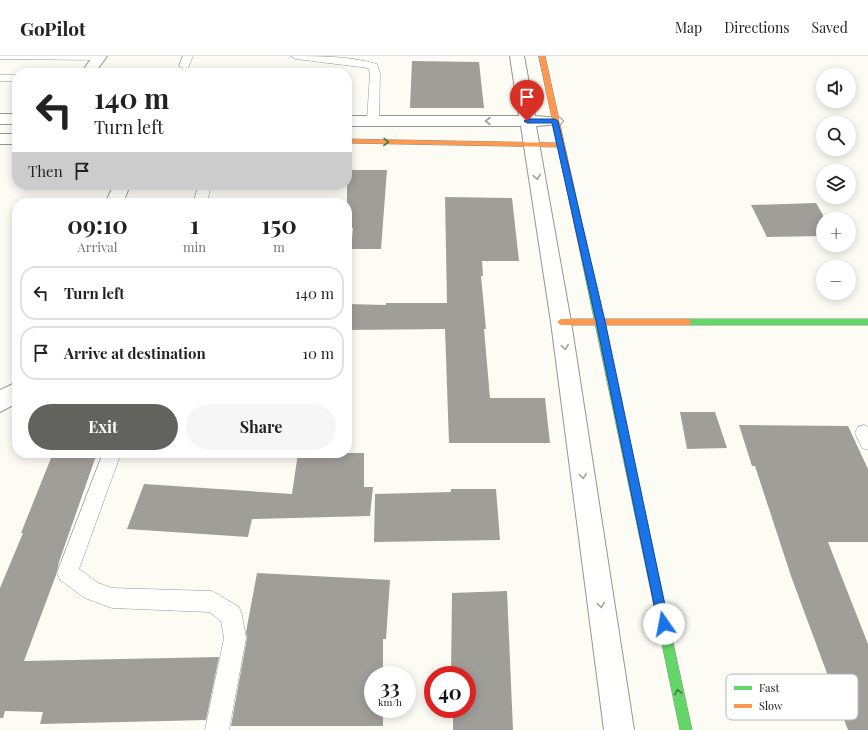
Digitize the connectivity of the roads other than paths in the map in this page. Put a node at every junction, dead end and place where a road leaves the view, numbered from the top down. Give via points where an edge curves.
1 (0, 56) edge
2 (100, 56) edge
3 (188, 56) edge
4 (296, 56) edge
5 (517, 56) edge
6 (542, 56) edge
7 (317, 57) edge
8 (184, 66) dead end
9 (92, 68) edge
10 (0, 78) edge
11 (12, 78) edge
12 (0, 119) edge
13 (12, 119) edge
14 (352, 121) edge
15 (373, 121) junction
16 (527, 121) junction
17 (555, 121) junction
18 (0, 138) edge
19 (12, 139) edge
20 (352, 141) edge
21 (531, 145) junction
22 (560, 145) junction
23 (600, 321) junction
24 (561, 322) junction
25 (868, 322) edge
26 (12, 394) edge
27 (0, 402) edge
28 (110, 458) edge
29 (217, 730) edge
30 (619, 730) edge
31 (686, 730) edge

1 - 2 lane
2 - 9 street
3 - 8 lane
4 - 7 lane
5 - 16 street
6 - 17 street
7 - 15 lane via 373,66
10 - 11 lane
12 - 13 street
14 - 15 street
16 -> 15 street
16 - 17 street
16 - 21 street
17 - 22 street
18 - 19 street
20 -> 21 street
21 - 22 street
21 -> 24 street
22 - 23 street
23 - 24 street
23 - 25 street
31 -> 23 street
24 -> 30 street
26 - 27 street
28 - 29 lane via 67,573 92,591 112,598 212,602 231,615 235,638

